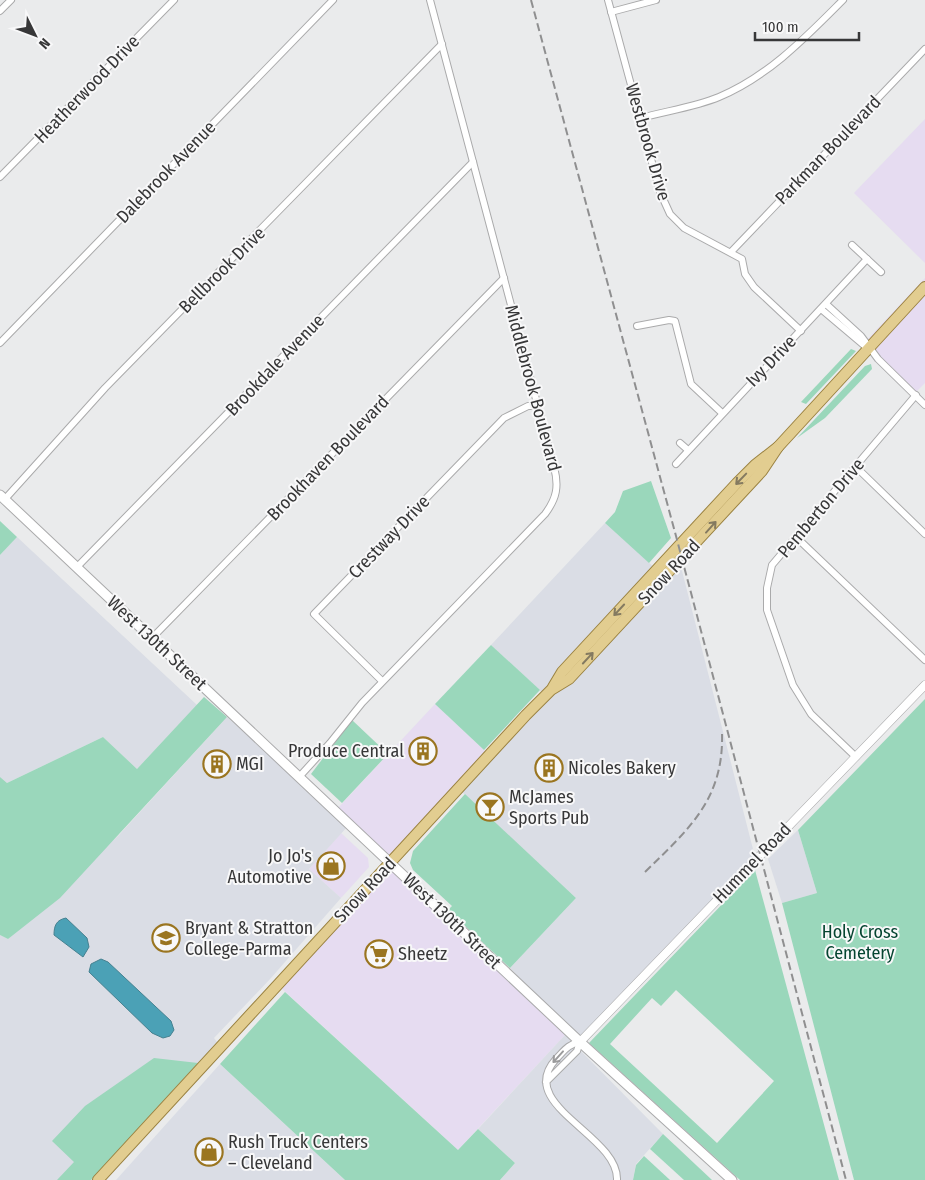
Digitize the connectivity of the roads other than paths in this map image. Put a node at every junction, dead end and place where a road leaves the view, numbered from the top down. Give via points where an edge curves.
1 (11, 0) edge
2 (174, 0) edge
3 (333, 0) edge
4 (430, 0) edge
5 (608, 0) edge
6 (656, 0) edge
7 (843, 0) edge
8 (0, 11) edge
9 (611, 12) junction
10 (442, 44) junction
11 (925, 49) edge
12 (641, 118) junction
13 (473, 162) junction
14 (0, 177) edge
15 (852, 245) dead end
16 (731, 252) junction
17 (867, 259) junction
18 (881, 272) dead end
19 (504, 278) junction
20 (925, 287) edge
21 (824, 306) junction
22 (637, 326) dead end
23 (800, 331) junction
24 (0, 344) edge
25 (869, 349) junction
26 (916, 395) junction
27 (925, 405) edge
28 (538, 406) junction
29 (722, 413) junction
30 (680, 443) dead end
31 (688, 450) junction
32 (676, 464) dead end
33 (856, 468) junction
34 (3, 497) edge
35 (925, 534) edge
36 (796, 537) junction
37 (77, 567) junction
38 (152, 638) junction
39 (925, 660) edge
40 (382, 681) junction
41 (925, 685) edge
42 (856, 757) junction
43 (300, 776) junction
44 (390, 862) junction
45 (580, 1042) junction
46 (98, 1180) edge
47 (617, 1180) edge
48 (732, 1180) edge

1 - 8 street
2 - 14 street, Heatherwood Drive
3 - 24 street, Dalebrook Avenue
4 - 10 street, Middlebrook Boulevard
5 - 9 street, Westbrook Drive
6 - 9 street
7 - 12 street via 790,53 749,80 719,97
9 - 12 street, Westbrook Drive
10 - 13 street, Middlebrook Boulevard
10 - 34 street, Bellbrook Drive
11 - 16 street, Parkman Boulevard
12 - 16 street, Westbrook Drive via 660,192 670,214 684,228
13 - 19 street, Middlebrook Boulevard
13 - 37 street, Brookdale Avenue
15 - 17 street
16 - 23 street via 742,259 745,274 754,287
17 - 18 street
17 - 21 street, Ivy Drive
19 - 28 street, Middlebrook Boulevard
19 - 38 street, Brookhaven Boulevard
20 - 25 main road, Snow Road
21 - 23 street, Ivy Drive
21 - 25 street via 861,336
22 - 29 street via 675,321 691,384
23 - 29 street, Ivy Drive
25 - 26 street
25 - 44 main road, Snow Road via 778,447 755,465 686,538 562,672 551,690
26 - 27 street
26 - 33 street, Pemberton Drive
28 - 40 street, Middlebrook Boulevard via 557,479 552,505
28 - 40 street, Crestway Drive via 528,406 504,418 314,614
29 - 31 street, Ivy Drive
30 - 31 street
31 - 32 street, Ivy Drive
33 - 35 street
33 - 36 street, Pemberton Drive
34 - 37 main road, West 130th Street
36 - 39 street
36 - 42 street, Pemberton Drive via 772,566 767,610 793,685 811,714
37 - 38 main road, West 130th Street
38 - 43 main road, West 130th Street
40 - 43 street, Middlebrook Boulevard
41 - 42 street, Hummel Road
42 - 45 street, Hummel Road
43 - 44 main road, West 130th Street
44 - 45 main road, West 130th Street
44 - 46 main road, Snow Road
45 - 47 street via 577,1051 546,1082 546,1088 556,1105 610,1156
45 - 48 main road, West 130th Street

